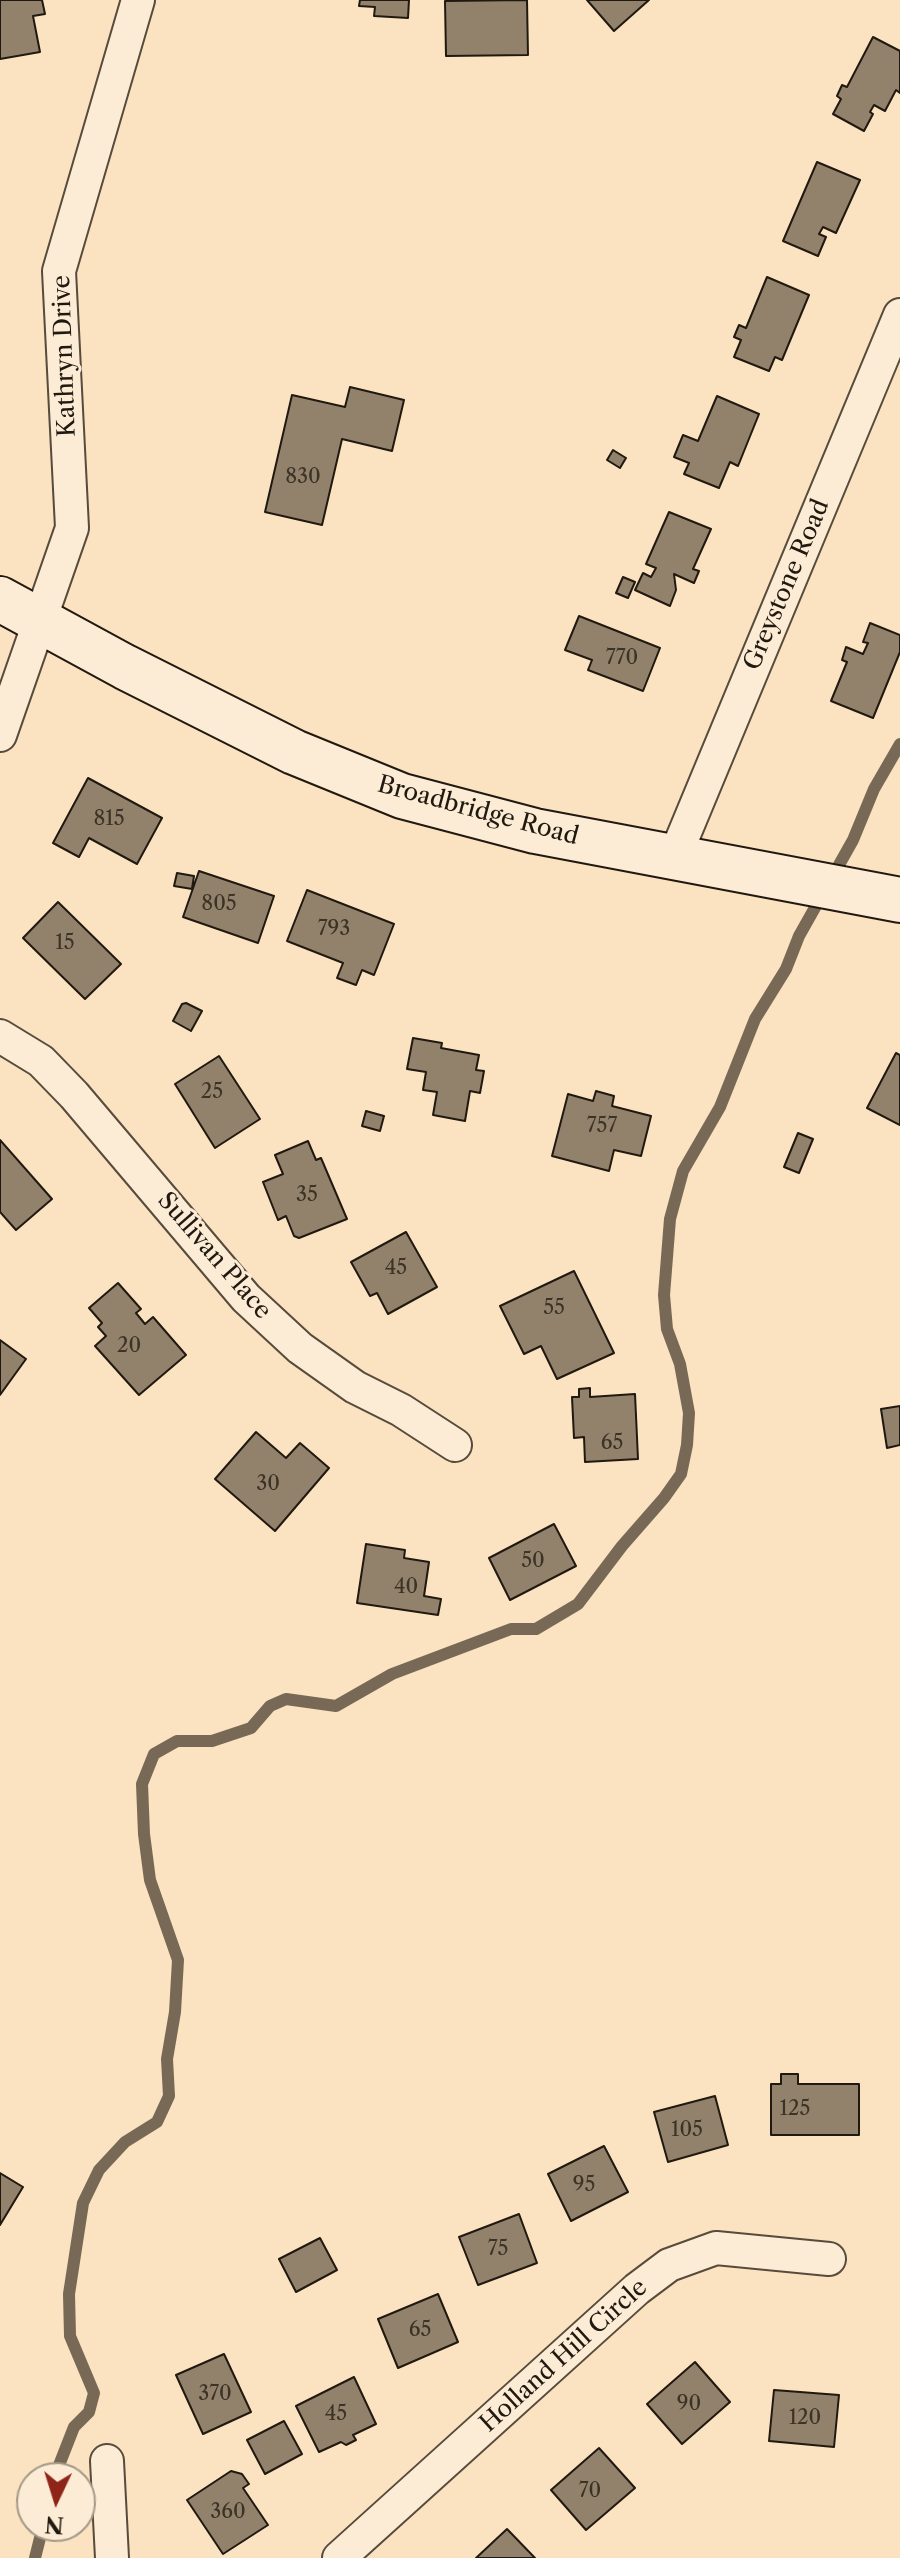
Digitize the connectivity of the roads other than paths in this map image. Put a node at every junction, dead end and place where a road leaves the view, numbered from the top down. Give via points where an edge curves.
1 (138, 0) edge
2 (900, 315) edge
3 (0, 599) edge
4 (41, 622) junction
5 (0, 735) edge
6 (675, 856) junction
7 (898, 899) edge
8 (0, 1036) edge
9 (455, 1445) dead end
10 (829, 2259) dead end
11 (107, 2461) dead end
12 (112, 2558) edge
13 (339, 2558) edge

1 - 4 street, Kathryn Drive via 59,271 72,528
2 - 6 street, Greystone Road
3 - 4 main road, Broadbridge Road
4 - 5 street, Kathryn Drive
4 - 6 main road, Broadbridge Road via 294,752 402,796 535,831
6 - 7 main road, Broadbridge Road
8 - 9 street, Sullivan Place via 41,1061 74,1095 246,1298 300,1348
10 - 13 street, Holland Hill Circle via 716,2248 669,2265
11 - 12 street

